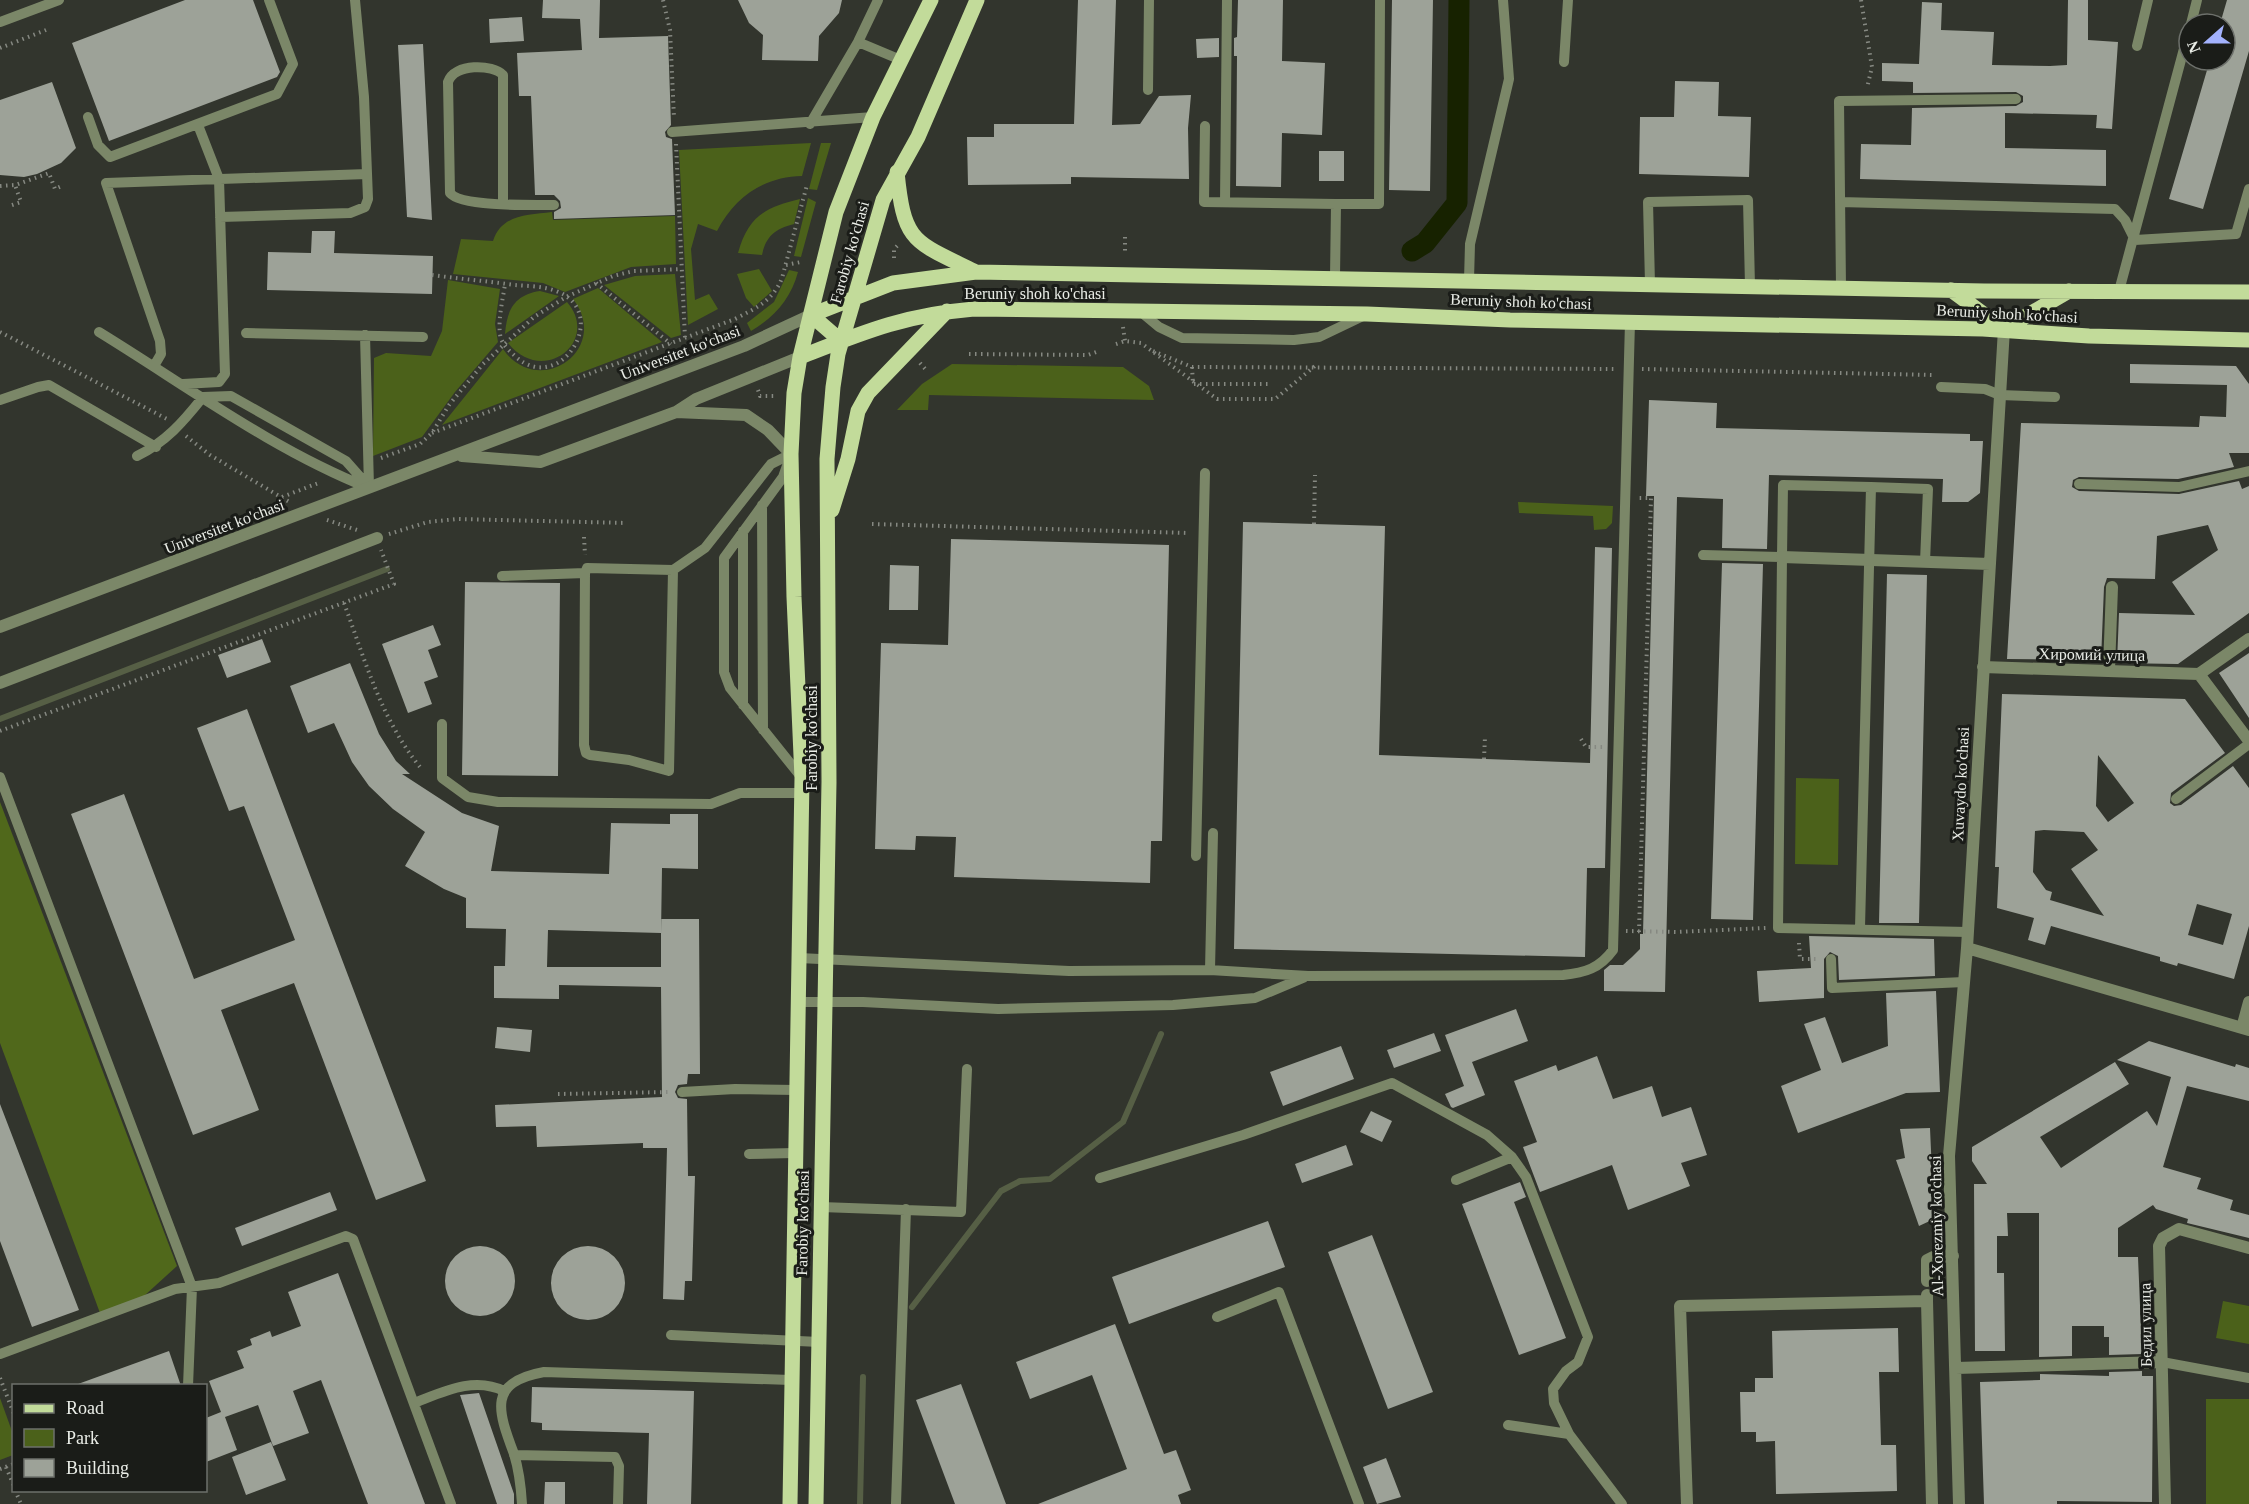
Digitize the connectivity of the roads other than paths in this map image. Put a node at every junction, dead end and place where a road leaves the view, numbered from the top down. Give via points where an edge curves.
1 (59, 0) edge
2 (269, 0) edge
3 (355, 0) edge
4 (878, 0) edge
5 (931, 0) edge
6 (977, 0) edge
7 (1149, 0) edge
8 (1227, 0) edge
9 (1380, 0) edge
10 (1503, 0) edge
11 (1568, 0) edge
12 (2148, 0) edge
13 (0, 22) edge
14 (858, 42) junction
15 (2137, 46) dead end
16 (901, 60) junction
17 (1564, 62) dead end
18 (2178, 72) edge
19 (1148, 90) dead end
20 (2016, 99) dead end
21 (88, 117) dead end
22 (873, 117) junction
23 (810, 124) junction
24 (198, 125) junction
25 (1205, 126) dead end
26 (673, 132) road end
27 (897, 172) junction
28 (367, 174) junction
29 (219, 178) junction
30 (2249, 189) edge
31 (1225, 202) junction
32 (1840, 202) junction
33 (503, 203) junction
34 (1336, 204) junction
35 (554, 206) dead end
36 (220, 217) junction
37 (2236, 234) junction
38 (2249, 234) edge
39 (2135, 240) junction
40 (976, 272) junction
41 (1335, 277) junction
42 (1469, 280) junction
43 (1650, 284) junction
44 (1750, 286) junction
45 (1841, 288) junction
46 (1950, 290) junction
47 (2069, 291) junction
48 (2119, 291) junction
49 (2249, 292) edge
50 (855, 296) junction
51 (947, 312) junction
52 (1141, 312) junction
53 (1367, 314) junction
54 (811, 315) junction
55 (1630, 322) junction
56 (2004, 329) junction
57 (99, 332) dead end
58 (246, 333) dead end
59 (365, 335) junction
60 (423, 337) dead end
61 (2249, 340) edge
62 (842, 341) junction
63 (800, 357) junction
64 (154, 366) junction
65 (183, 384) junction
66 (1941, 387) dead end
67 (2000, 396) junction
68 (203, 397) junction
69 (2055, 397) dead end
70 (0, 400) edge
71 (676, 412) junction
72 (156, 447) junction
73 (791, 454) junction
74 (459, 455) junction
75 (137, 456) dead end
76 (2249, 471) edge
77 (1205, 473) dead end
78 (2079, 484) dead end
79 (1871, 487) junction
80 (369, 488) junction
81 (762, 504) junction
82 (828, 524) junction
83 (743, 531) junction
84 (377, 538) road end
85 (1703, 555) dead end
86 (1782, 557) junction
87 (1868, 562) junction
88 (1925, 562) junction
89 (1990, 564) junction
90 (673, 570) junction
91 (585, 573) junction
92 (502, 576) dead end
93 (2112, 587) dead end
94 (0, 627) edge
95 (2249, 639) edge
96 (1983, 667) junction
97 (2109, 669) junction
98 (2199, 674) junction
99 (0, 683) edge
100 (743, 705) junction
101 (442, 724) dead end
102 (763, 730) junction
103 (2249, 743) edge
104 (0, 777) edge
105 (801, 785) junction
106 (2176, 800) dead end
107 (1213, 833) dead end
108 (1196, 856) dead end
109 (1860, 928) junction
110 (1968, 932) junction
111 (1967, 948) junction
112 (799, 958) junction
113 (1831, 959) road end
114 (826, 960) junction
115 (1210, 970) junction
116 (1308, 976) junction
117 (1964, 982) junction
118 (798, 1002) junction
119 (824, 1002) junction
120 (2249, 1002) edge
121 (2245, 1029) edge
122 (967, 1069) dead end
123 (796, 1090) junction
124 (682, 1092) road end
125 (794, 1153) junction
126 (749, 1154) dead end
127 (1512, 1157) junction
128 (1100, 1178) dead end
129 (1456, 1180) dead end
130 (821, 1207) junction
131 (906, 1209) junction
132 (2249, 1248) edge
133 (1953, 1256) junction
134 (1927, 1281) dead end
135 (192, 1287) junction
136 (1217, 1317) dead end
137 (670, 1335) dead end
138 (790, 1340) junction
139 (819, 1342) junction
140 (0, 1354) edge
141 (2162, 1362) junction
142 (1956, 1368) junction
143 (2249, 1378) edge
144 (790, 1380) junction
145 (188, 1384) edge
146 (504, 1391) junction
147 (414, 1403) junction
148 (1508, 1425) dead end
149 (1569, 1434) junction
150 (514, 1455) junction
151 (451, 1504) edge
152 (522, 1504) edge
153 (618, 1504) edge
154 (790, 1504) edge
155 (816, 1504) edge
156 (896, 1504) edge
157 (1359, 1504) edge
158 (1622, 1504) edge
159 (1687, 1504) edge
160 (1932, 1504) edge
161 (1959, 1504) edge
162 (2164, 1504) edge

1 - 13 lane
2 - 24 lane via 293,64 282,89 272,97
3 - 28 lane
4 - 14 lane
5 - 16 main road, Farobiy ko'chasi
6 - 27 main road, Farobiy ko'chasi via 918,137
7 - 19 lane
8 - 31 lane
9 - 34 lane via 1379,204
10 - 42 lane via 1509,79 1470,244
11 - 17 lane
12 - 15 lane
14 - 16 lane
14 - 23 lane
16 - 22 main road, Farobiy ko'chasi
18 - 39 lane
20 - 32 lane via 1839,101
21 - 24 lane via 98,145 110,157
22 - 23 lane
22 - 54 main road, Farobiy ko'chasi via 836,212
23 - 26 lane
24 - 29 lane
25 - 31 lane via 1204,202
27 - 40 main road via 903,219 909,232 930,249
27 - 50 main road, Farobiy ko'chasi via 883,200
28 - 29 lane
28 - 36 lane via 368,199 360,211
29 - 36 lane
29 - 64 lane via 106,183 160,341 161,354
30 - 37 lane
31 - 34 lane
32 - 39 lane via 2115,209
32 - 45 lane
33 - 33 lane via 503,75 495,69 461,68 454,71 448,82 448,188 457,199
33 - 35 lane
34 - 41 lane
36 - 65 lane via 224,378 219,382
37 - 38 lane
37 - 39 lane
39 - 48 lane
40 - 41 main road, Beruniy shoh ko'chasi
40 - 50 main road, Beruniy shoh ko'chasi via 893,283
41 - 42 main road, Beruniy shoh ko'chasi
42 - 43 main road, Beruniy shoh ko'chasi
43 - 44 main road, Beruniy shoh ko'chasi
43 - 44 lane via 1648,202 1748,200
44 - 45 main road, Beruniy shoh ko'chasi
45 - 46 main road, Beruniy shoh ko'chasi
46 - 47 main road, Beruniy shoh ko'chasi
46 - 56 main road
47 - 48 main road, Beruniy shoh ko'chasi
47 - 56 main road
48 - 49 main road, Beruniy shoh ko'chasi
50 - 54 main road, Beruniy shoh ko'chasi
50 - 62 main road, Farobiy ko'chasi
51 - 52 main road, Beruniy shoh ko'chasi
51 - 62 main road, Beruniy shoh ko'chasi via 894,321
51 - 82 main road via 868,393 858,411
52 - 53 main road, Beruniy shoh ko'chasi
52 - 53 lane via 1159,327 1182,338 1294,340 1319,337
53 - 55 main road, Beruniy shoh ko'chasi
54 - 62 main road
54 - 63 main road, Farobiy ko'chasi
54 - 74 street, Universitet ko'chasi via 744,346
55 - 56 main road, Beruniy shoh ko'chasi
55 - 116 lane via 1613,950 1605,961 1579,973
56 - 61 main road, Beruniy shoh ko'chasi via 2089,336
56 - 67 street, Xuvaydo ko'chasi
57 - 64 lane
58 - 59 lane
59 - 60 lane
59 - 80 lane
62 - 63 main road, Beruniy shoh ko'chasi
62 - 82 main road, Farobiy ko'chasi via 833,387 827,459
63 - 71 street, Universitet ko'chasi via 696,399
63 - 73 main road, Farobiy ko'chasi
64 - 65 lane
65 - 68 lane
66 - 67 lane via 1985,389
67 - 69 lane
67 - 89 street, Xuvaydo ko'chasi
68 - 72 lane
68 - 80 lane via 338,475
68 - 80 lane via 231,396 346,462
70 - 72 lane via 50,385
71 - 73 street via 746,415 768,430
71 - 74 street, Universitet ko'chasi via 540,462
72 - 75 lane
73 - 81 lane via 783,477
73 - 90 lane via 771,464 705,548
73 - 105 main road, Farobiy ko'chasi
74 - 80 street, Universitet ko'chasi
76 - 78 lane via 2179,487
77 - 108 lane
79 - 86 lane via 1783,485
79 - 87 lane
79 - 88 lane via 1929,489
80 - 94 street, Universitet ko'chasi
81 - 83 lane
81 - 102 lane
82 - 114 main road, Farobiy ko'chasi
83 - 100 lane
83 - 100 lane via 723,564 724,672
84 - 99 street
85 - 86 lane
86 - 87 street
86 - 109 lane via 1778,928
87 - 88 street
87 - 109 lane
88 - 89 street
89 - 96 street, Xuvaydo ko'chasi
90 - 91 lane via 592,566
90 - 91 lane via 669,771 586,753
91 - 92 lane
93 - 97 street
95 - 98 street
96 - 97 street, Хиромий улица
96 - 110 street, Xuvaydo ko'chasi
97 - 98 street, Хиромий улица
98 - 103 street
100 - 102 lane
101 - 105 lane via 442,777 468,797 498,802 711,804 740,793
102 - 105 lane
103 - 106 lane
104 - 135 lane
105 - 112 main road, Farobiy ko'chasi
107 - 115 lane
109 - 110 lane
110 - 111 street, Xuvaydo ko'chasi
111 - 117 street, Al-Xorezmiy ko'chasi
111 - 121 street
112 - 114 lane
112 - 118 main road, Farobiy ko'chasi
113 - 117 lane via 1832,988
114 - 115 lane via 1069,971
114 - 119 main road, Farobiy ko'chasi
115 - 116 lane
116 - 119 lane via 1255,998 1173,1005 998,1009
117 - 133 street, Al-Xorezmiy ko'chasi via 1949,1156
118 - 119 lane
118 - 123 main road, Farobiy ko'chasi
119 - 130 main road, Farobiy ko'chasi
120 - 121 street
122 - 131 lane via 961,1212
123 - 124 lane
123 - 125 main road, Farobiy ko'chasi
125 - 126 lane
125 - 138 main road, Farobiy ko'chasi
127 - 128 lane via 1487,1135 1392,1083 1243,1135
127 - 129 lane
127 - 149 lane via 1539,1207 1588,1337 1578,1362 1553,1389 1554,1403
130 - 131 lane
130 - 139 main road, Farobiy ko'chasi
131 - 156 lane
132 - 141 street, Бедил улица via 2180,1229 2163,1238
133 - 134 street via 1927,1260
133 - 142 street, Al-Xorezmiy ko'chasi
135 - 140 lane via 175,1289
135 - 145 lane
135 - 147 lane via 219,1283 342,1237 353,1239
136 - 157 lane via 1279,1292
137 - 138 lane
138 - 139 lane
138 - 144 main road, Farobiy ko'chasi
139 - 155 main road, Farobiy ko'chasi
141 - 142 street
141 - 143 lane
141 - 162 street, Бедил улица
142 - 161 street, Al-Xorezmiy ko'chasi
144 - 146 lane via 544,1371 517,1379
144 - 154 main road, Farobiy ko'chasi
146 - 147 lane via 490,1384 477,1384
146 - 150 lane via 501,1421
147 - 151 lane
148 - 149 lane
149 - 158 lane
150 - 152 lane
150 - 153 lane via 615,1457 619,1466
159 - 160 street via 1680,1306 1927,1298

